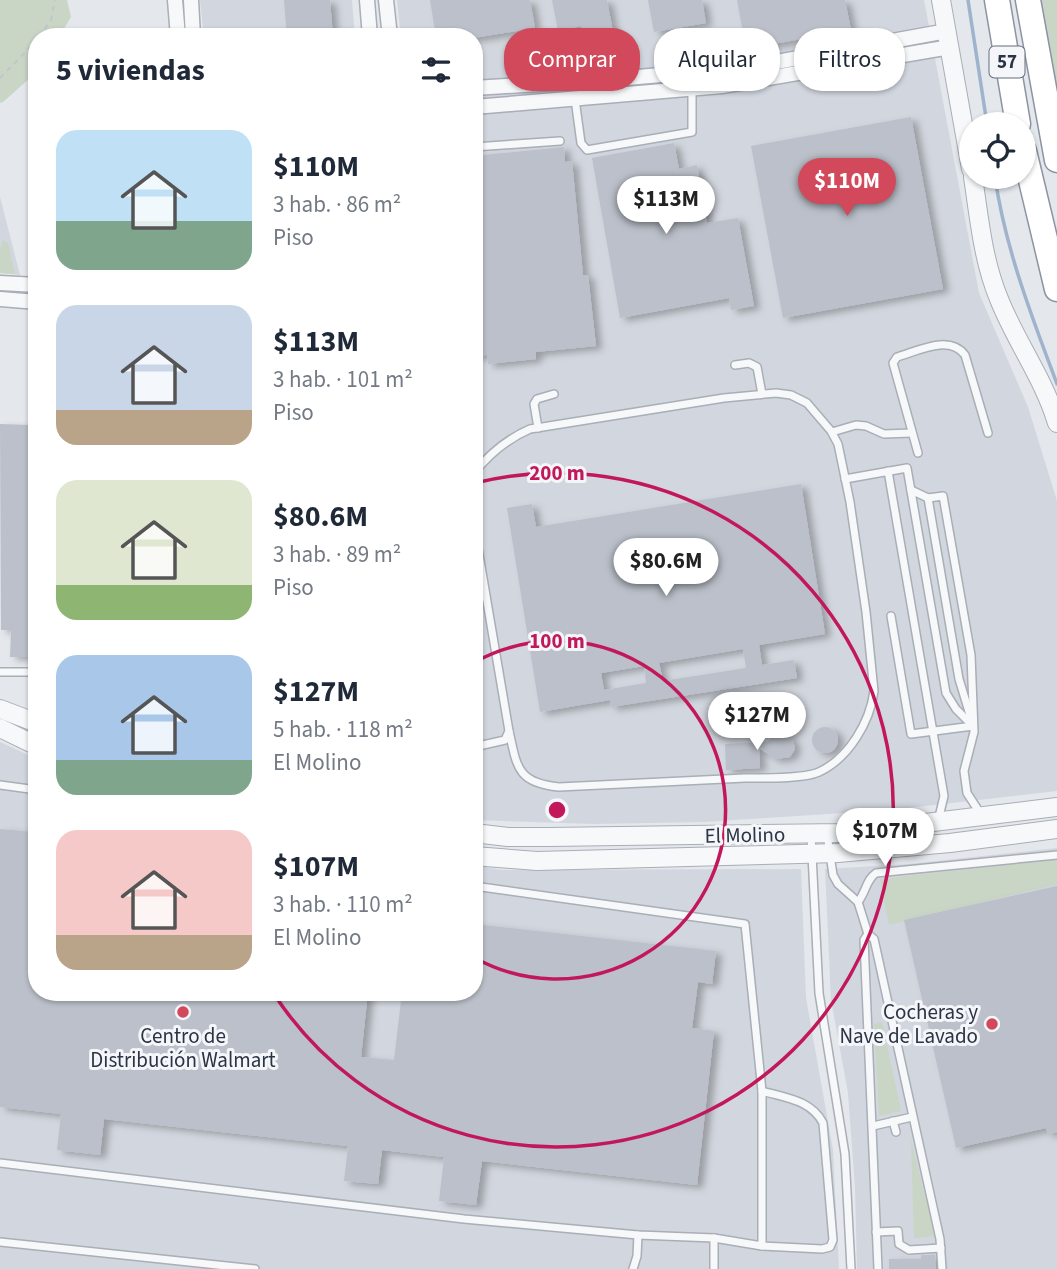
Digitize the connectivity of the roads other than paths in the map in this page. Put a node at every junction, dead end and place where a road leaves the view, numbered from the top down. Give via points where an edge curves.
1 (176, 0) edge
2 (191, 0) edge
3 (367, 0) edge
4 (386, 0) edge
5 (941, 0) edge
6 (997, 0) edge
7 (1028, 0) edge
8 (178, 28) edge
9 (193, 28) edge
10 (369, 28) edge
11 (389, 28) edge
12 (949, 39) junction
13 (780, 63) edge
14 (780, 76) edge
15 (504, 86) edge
16 (483, 88) edge
17 (679, 91) edge
18 (692, 91) edge
19 (575, 99) junction
20 (483, 106) edge
21 (961, 112) edge
22 (1016, 112) edge
23 (560, 141) dead end
24 (483, 146) edge
25 (1057, 160) edge
26 (974, 189) edge
27 (1033, 189) edge
28 (0, 283) edge
29 (28, 285) edge
30 (1057, 289) edge
31 (0, 299) edge
32 (28, 301) edge
33 (734, 365) dead end
34 (554, 394) dead end
35 (762, 394) junction
36 (1057, 423) edge
37 (538, 428) junction
38 (832, 432) junction
39 (912, 433) junction
40 (988, 433) dead end
41 (918, 453) dead end
42 (483, 462) edge
43 (888, 471) junction
44 (845, 479) junction
45 (911, 490) junction
46 (928, 498) junction
47 (483, 578) edge
48 (891, 615) dead end
49 (0, 672) edge
50 (28, 672) edge
51 (0, 709) edge
52 (28, 720) edge
53 (973, 726) junction
54 (0, 728) edge
55 (509, 731) junction
56 (934, 731) junction
57 (28, 742) edge
58 (483, 746) edge
59 (0, 785) edge
60 (28, 789) edge
61 (1057, 807) edge
62 (982, 817) junction
63 (937, 822) junction
64 (1057, 829) edge
65 (483, 834) edge
66 (819, 834) junction
67 (505, 836) junction
68 (812, 853) junction
69 (831, 853) junction
70 (1057, 855) edge
71 (483, 857) edge
72 (498, 859) junction
73 (483, 887) edge
74 (858, 902) junction
75 (868, 934) junction
76 (762, 1091) junction
77 (912, 1117) junction
78 (893, 1121) junction
79 (873, 1126) junction
80 (896, 1132) dead end
81 (0, 1163) edge
82 (876, 1232) junction
83 (638, 1235) junction
84 (714, 1238) junction
85 (0, 1242) edge
86 (762, 1246) junction
87 (941, 1248) junction
88 (637, 1256) junction
89 (255, 1269) edge
90 (633, 1269) edge
91 (643, 1269) edge
92 (714, 1269) edge
93 (850, 1269) edge
94 (878, 1269) edge
95 (942, 1269) edge

1 - 8 street
2 - 9 street
3 - 10 street
4 - 11 street
5 - 12 street
6 - 22 highway, 57
7 - 25 highway, 57
12 - 13 street
12 - 14 street
12 - 21 street
15 - 16 street
17 - 19 street
18 - 19 lane via 692,132 587,150 581,143
19 - 20 street
23 - 24 lane
26 - 36 street via 995,290
27 - 30 highway
28 - 29 street
31 - 32 street
33 - 35 lane via 757,367
34 - 37 lane via 534,404
35 - 37 lane
35 - 38 lane via 791,395 807,403
37 - 42 lane via 511,437
38 - 39 lane via 856,425 892,435
38 - 44 lane
39 - 40 lane via 893,363 897,357 944,344 957,346 965,355
39 - 41 lane
43 - 44 lane
43 - 45 lane via 907,468
43 - 56 lane
44 - 55 lane via 874,691 852,746 839,760 817,773 791,776 559,787 524,777 517,768
45 - 46 lane
45 - 53 lane via 946,693
46 - 53 lane via 960,679
46 - 53 lane via 943,496 971,655
47 - 55 lane
48 - 56 lane via 911,734
49 - 50 lane
51 - 52 street
53 - 56 lane
53 - 62 lane via 964,771 967,793
54 - 57 street
55 - 58 lane via 505,740
56 - 63 lane via 944,796
59 - 60 lane
61 - 62 street, El Molino
62 - 63 street, El Molino
63 - 66 street, El Molino
64 - 69 street, El Molino
65 - 67 street, El Molino
66 - 67 street, El Molino
66 - 68 lane
66 - 69 lane
67 - 72 street via 508,847
68 - 69 street, El Molino
68 - 72 street, El Molino
68 - 93 lane via 819,993 845,1154
69 - 74 lane via 833,875
70 - 74 lane via 876,873
71 - 72 street, El Molino
73 - 76 lane via 745,925
74 - 75 lane
75 - 77 lane via 874,939
75 - 79 lane via 864,940
76 - 86 lane
76 - 86 lane via 805,1104 823,1123 833,1240 830,1247 822,1249
77 - 78 lane
77 - 87 lane
78 - 79 lane
78 - 80 lane
79 - 82 lane
81 - 83 lane via 464,1219
82 - 87 lane via 898,1231 899,1244 909,1250
82 - 94 lane
83 - 84 lane
83 - 88 lane
84 - 86 lane
84 - 92 lane
85 - 89 lane
87 - 95 lane
88 - 90 lane
88 - 91 lane

